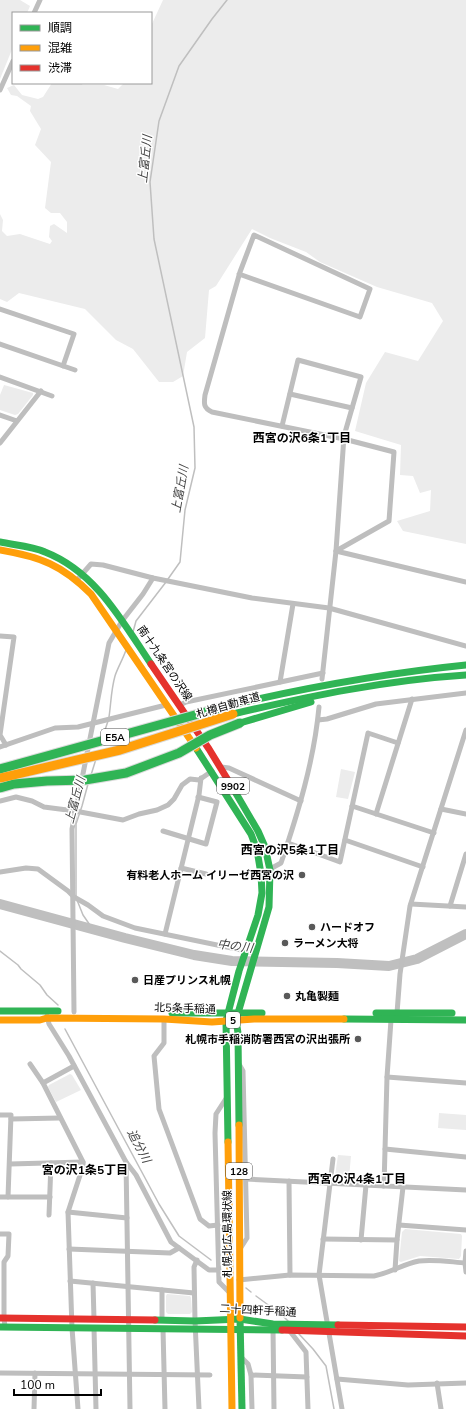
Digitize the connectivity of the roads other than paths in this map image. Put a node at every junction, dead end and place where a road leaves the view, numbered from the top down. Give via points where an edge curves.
1 (40, 0) edge
2 (34, 12) edge
3 (12, 64) edge
4 (0, 90) edge
5 (239, 274) junction
6 (0, 309) edge
7 (0, 344) edge
8 (63, 366) junction
9 (75, 370) dead end
10 (0, 377) edge
11 (41, 391) junction
12 (290, 394) junction
13 (52, 396) dead end
14 (352, 408) junction
15 (0, 415) edge
16 (17, 421) junction
17 (282, 426) junction
18 (344, 439) junction
19 (0, 443) edge
20 (1, 548) edge
21 (336, 552) junction
22 (79, 577) junction
23 (153, 578) junction
24 (466, 582) edge
25 (293, 604) junction
26 (329, 608) junction
27 (123, 622) junction
28 (118, 632) junction
29 (0, 636) edge
30 (466, 646) edge
31 (466, 665) edge
32 (323, 673) junction
33 (466, 675) edge
34 (322, 679) dead end
35 (280, 682) junction
36 (368, 685) junction
37 (466, 694) edge
38 (412, 699) junction
39 (166, 705) junction
40 (180, 705) junction
41 (319, 707) dead end
42 (232, 710) junction
43 (318, 720) junction
44 (94, 723) junction
45 (466, 730) edge
46 (465, 740) edge
47 (398, 743) junction
48 (6, 745) junction
49 (0, 747) edge
50 (0, 769) edge
51 (216, 769) junction
52 (0, 778) edge
53 (201, 778) junction
54 (0, 788) edge
55 (198, 797) junction
56 (0, 801) edge
57 (301, 801) junction
58 (352, 806) junction
59 (441, 809) junction
60 (75, 811) junction
61 (376, 814) junction
62 (466, 814) edge
63 (163, 831) dead end
64 (434, 833) junction
65 (188, 838) junction
66 (345, 840) junction
67 (288, 843) junction
68 (466, 854) edge
69 (423, 867) junction
70 (181, 868) junction
71 (270, 870) junction
72 (0, 872) edge
73 (206, 874) dead end
74 (261, 874) junction
75 (74, 897) junction
76 (411, 904) junction
77 (450, 906) junction
78 (466, 907) edge
79 (165, 934) junction
80 (245, 951) junction
81 (256, 953) junction
82 (0, 1011) edge
83 (74, 1012) junction
84 (466, 1013) edge
85 (47, 1014) junction
86 (227, 1016) junction
87 (238, 1016) junction
88 (394, 1016) junction
89 (164, 1019) junction
90 (0, 1020) edge
91 (466, 1020) edge
92 (238, 1062) junction
93 (30, 1064) dead end
94 (74, 1066) junction
95 (387, 1077) junction
96 (43, 1083) junction
97 (466, 1083) edge
98 (228, 1096) junction
99 (0, 1115) edge
100 (60, 1118) junction
101 (11, 1119) junction
102 (385, 1149) junction
103 (466, 1157) edge
104 (334, 1159) dead end
105 (83, 1162) junction
106 (126, 1162) junction
107 (51, 1163) junction
108 (10, 1164) junction
109 (246, 1178) junction
110 (289, 1181) junction
111 (330, 1183) junction
112 (366, 1185) junction
113 (384, 1186) junction
114 (403, 1187) junction
115 (466, 1190) edge
116 (0, 1197) edge
117 (8, 1197) junction
118 (50, 1197) junction
119 (68, 1212) junction
120 (49, 1215) dead end
121 (127, 1218) junction
122 (218, 1225) junction
123 (399, 1225) junction
124 (466, 1230) edge
125 (0, 1234) edge
126 (323, 1239) junction
127 (360, 1240) junction
128 (397, 1240) junction
129 (179, 1248) junction
130 (69, 1249) junction
131 (239, 1250) junction
132 (128, 1251) junction
133 (466, 1251) edge
134 (197, 1260) junction
135 (466, 1263) edge
136 (219, 1270) junction
137 (396, 1270) junction
138 (466, 1272) edge
139 (2, 1273) edge
140 (290, 1275) junction
141 (319, 1275) junction
142 (240, 1280) junction
143 (70, 1281) junction
144 (93, 1283) junction
145 (129, 1286) junction
146 (162, 1290) junction
147 (194, 1293) junction
148 (230, 1293) junction
149 (230, 1319) junction
150 (240, 1319) junction
151 (2, 1323) edge
152 (72, 1323) junction
153 (128, 1323) junction
154 (94, 1324) junction
155 (162, 1325) junction
156 (195, 1325) junction
157 (285, 1327) junction
158 (466, 1327) edge
159 (326, 1329) junction
160 (230, 1330) junction
161 (240, 1330) junction
162 (466, 1336) edge
163 (241, 1358) junction
164 (0, 1373) edge
165 (35, 1373) junction
166 (76, 1373) junction
167 (95, 1373) junction
168 (129, 1375) junction
169 (164, 1375) junction
170 (198, 1375) junction
171 (210, 1375) dead end
172 (251, 1376) junction
173 (274, 1376) junction
174 (307, 1376) junction
175 (337, 1379) junction
176 (466, 1382) edge
177 (438, 1383) junction
178 (34, 1409) edge
179 (78, 1409) edge
180 (96, 1409) edge
181 (130, 1409) edge
182 (165, 1409) edge
183 (198, 1409) edge
184 (232, 1409) edge
185 (242, 1409) edge
186 (252, 1409) edge
187 (274, 1409) edge
188 (308, 1409) edge
189 (342, 1409) edge
190 (441, 1409) edge

1 - 2 street
3 - 4 street
5 - 5 street via 360,317 370,289 254,235
5 - 17 street via 204,404 206,409 212,412
6 - 8 street via 74,334
7 - 8 street
8 - 9 street
10 - 11 street
11 - 13 street
11 - 16 street
12 - 14 street
12 - 14 street via 298,360 361,377
12 - 17 street
14 - 18 street
15 - 16 street
16 - 19 street
17 - 18 street
18 - 21 street
18 - 21 street via 394,452 390,521
20 - 22 main road, 南十九条宮の沢線 / 9902 via 44,551 68,562
21 - 24 street
21 - 26 street
22 - 23 street via 91,564
22 - 27 main road, 南十九条宮の沢線 / 9902 via 98,588
22 - 28 main road, 南十九条宮の沢線 / 9902
23 - 25 street
23 - 27 street
25 - 26 street
25 - 35 street
26 - 30 street
26 - 32 street
27 - 28 street
27 - 40 main road, 南十九条宮の沢線 / 9902
28 - 39 main road, 南十九条宮の沢線 / 9902
28 - 44 street via 109,643
29 - 48 street via 14,637 0,735
31 - 42 main road, 札樽自動車道 / E5A via 413,670 315,686
32 - 34 street
32 - 35 street
33 - 36 main road, 札樽自動車道 / E5A
35 - 40 street
36 - 42 main road, 札樽自動車道 / E5A
36 - 54 main road, bridge via 240,723 210,735 179,753 126,773 85,780 21,783
37 - 38 street
38 - 43 street via 376,704
38 - 47 street
39 - 44 street
39 - 51 main road, 南十九条宮の沢線 / 9902
40 - 51 main road, 南十九条宮の沢線 / 9902
41 - 43 street
42 - 50 main road, 札樽自動車道 / E5A, bridge
42 - 52 main road, 札樽自動車道 / E5A, bridge via 127,748
43 - 57 street
44 - 48 street via 55,728
44 - 60 street
45 - 46 street
46 - 59 street
47 - 58 street via 368,733
47 - 61 street
48 - 49 street
51 - 53 street
51 - 57 street via 230,768
51 - 71 main road, 南十九条宮の沢線 / 9902 via 258,830
51 - 74 main road, 南十九条宮の沢線 / 9902 via 251,834
53 - 55 street
53 - 60 street via 182,785 168,805 123,820
55 - 65 street
55 - 65 street via 216,802 206,844
56 - 60 street via 16,797 44,807
57 - 67 street
58 - 61 street
58 - 66 street
59 - 62 street
59 - 64 street
60 - 75 street via 72,829
61 - 64 street
63 - 65 street
64 - 69 street
65 - 70 street
66 - 67 street via 340,862
66 - 69 street
67 - 71 street via 281,863
68 - 77 street
69 - 76 street
70 - 73 street
70 - 79 street
71 - 74 street
71 - 81 main road, 南十九条宮の沢線 / 9902 via 269,907
72 - 75 street via 26,868 38,870
74 - 80 main road, 南十九条宮の沢線 / 9902 via 262,893 258,915
75 - 79 street via 104,916 135,928
75 - 83 street
76 - 77 street
76 - 88 street
77 - 78 street
79 - 80 street
80 - 81 street
80 - 86 main road, 南十九条宮の沢線 / 9902
81 - 87 main road, 南十九条宮の沢線 / 9902
82 - 85 main road, 北5条手稲通 / 5
83 - 85 main road, 北5条手稲通 / 5
83 - 86 main road, 北5条手稲通 / 5
84 - 88 main road, 北5条手稲通 / 5
85 - 89 main road, 北5条手稲通 / 5
85 - 90 main road, 北5条手稲通 / 5 via 40,1020
85 - 94 street via 49,1024
86 - 87 main road, 北5条手稲通 / 5
86 - 89 main road, 北5条手稲通 / 5 via 212,1022
86 - 98 main road, 札幌北広島環状線 / 128
87 - 88 main road, 北5条手稲通 / 5 via 254,1019
87 - 92 main road, 札幌北広島環状線 / 128
88 - 91 main road, 北5条手稲通 / 5
88 - 95 street
89 - 122 street via 164,1043 154,1056 159,1109 200,1219 209,1226
92 - 109 street via 243,1071
92 - 131 main road, 札幌北広島環状線 / 128
93 - 96 street
94 - 96 street
94 - 106 street
95 - 97 street
95 - 102 street
96 - 100 street
98 - 122 street via 216,1114
98 - 148 main road, 札幌北広島環状線 / 128
99 - 101 street via 11,1115
100 - 101 street
100 - 105 street
101 - 108 street
102 - 103 street
102 - 113 street
104 - 111 street
105 - 107 street
105 - 119 street
106 - 121 street
106 - 129 street via 136,1175 171,1242
107 - 108 street
107 - 118 street
108 - 117 street
109 - 110 street
109 - 131 street via 247,1238
110 - 111 street
110 - 140 street
111 - 112 street
111 - 126 street
112 - 113 street
112 - 127 street
113 - 114 street
114 - 115 street
114 - 123 street
116 - 117 street
117 - 118 street
118 - 120 street
119 - 121 street
119 - 130 street
121 - 132 street
122 - 136 street
123 - 124 street
123 - 128 street
125 - 139 street via 9,1234 8,1256
126 - 127 street
126 - 141 street
127 - 128 street
128 - 137 street
129 - 132 street via 170,1252
129 - 134 street
130 - 132 street
130 - 143 street
131 - 142 main road, 札幌北広島環状線 / 128
132 - 145 street
133 - 135 street
134 - 136 street via 209,1270
134 - 147 street via 194,1267
135 - 137 street via 423,1261
135 - 138 street
136 - 148 street via 219,1282
137 - 141 street via 374,1276
139 - 151 street
140 - 141 street
140 - 142 street
141 - 159 street
142 - 150 main road, 札幌北広島環状線 / 128
143 - 144 street
143 - 152 street
144 - 145 street
144 - 154 street
145 - 146 street
145 - 153 street
146 - 147 street
146 - 155 street
147 - 156 street
148 - 149 main road, 札幌北広島環状線 / 128
149 - 150 main road, 二十四軒手稲通
149 - 156 main road, 二十四軒手稲通
149 - 160 main road, 札幌北広島環状線 / 128
150 - 157 main road, 二十四軒手稲通
150 - 161 main road, 札幌北広島環状線 / 128
151 - 152 main road, 二十四軒手稲通
152 - 154 main road, 二十四軒手稲通
152 - 166 street
153 - 154 main road, 二十四軒手稲通
153 - 155 main road, 二十四軒手稲通
153 - 168 street
154 - 167 street
155 - 156 main road, 二十四軒手稲通
155 - 169 street
156 - 160 main road, 二十四軒手稲通
156 - 170 street
157 - 159 main road, 二十四軒手稲通
157 - 161 main road, 二十四軒手稲通
157 - 173 street
157 - 174 street via 306,1352
158 - 159 main road, 二十四軒手稲通
159 - 162 main road, 二十四軒手稲通
159 - 175 street
160 - 161 main road, 二十四軒手稲通
160 - 184 main road, 札幌北広島環状線 / 128
161 - 163 main road, 札幌北広島環状線 / 128
163 - 172 street via 248,1364
163 - 185 main road, 札幌北広島環状線 / 128
164 - 165 street
165 - 166 street
165 - 178 street
166 - 167 street
166 - 179 street
167 - 168 street
167 - 180 street
168 - 169 street
168 - 181 street
169 - 170 street
169 - 182 street
170 - 171 street
170 - 183 street
172 - 173 street
172 - 186 street
173 - 174 street
173 - 187 street
174 - 188 street
175 - 177 street via 408,1385
175 - 189 street
176 - 177 street
177 - 190 street

